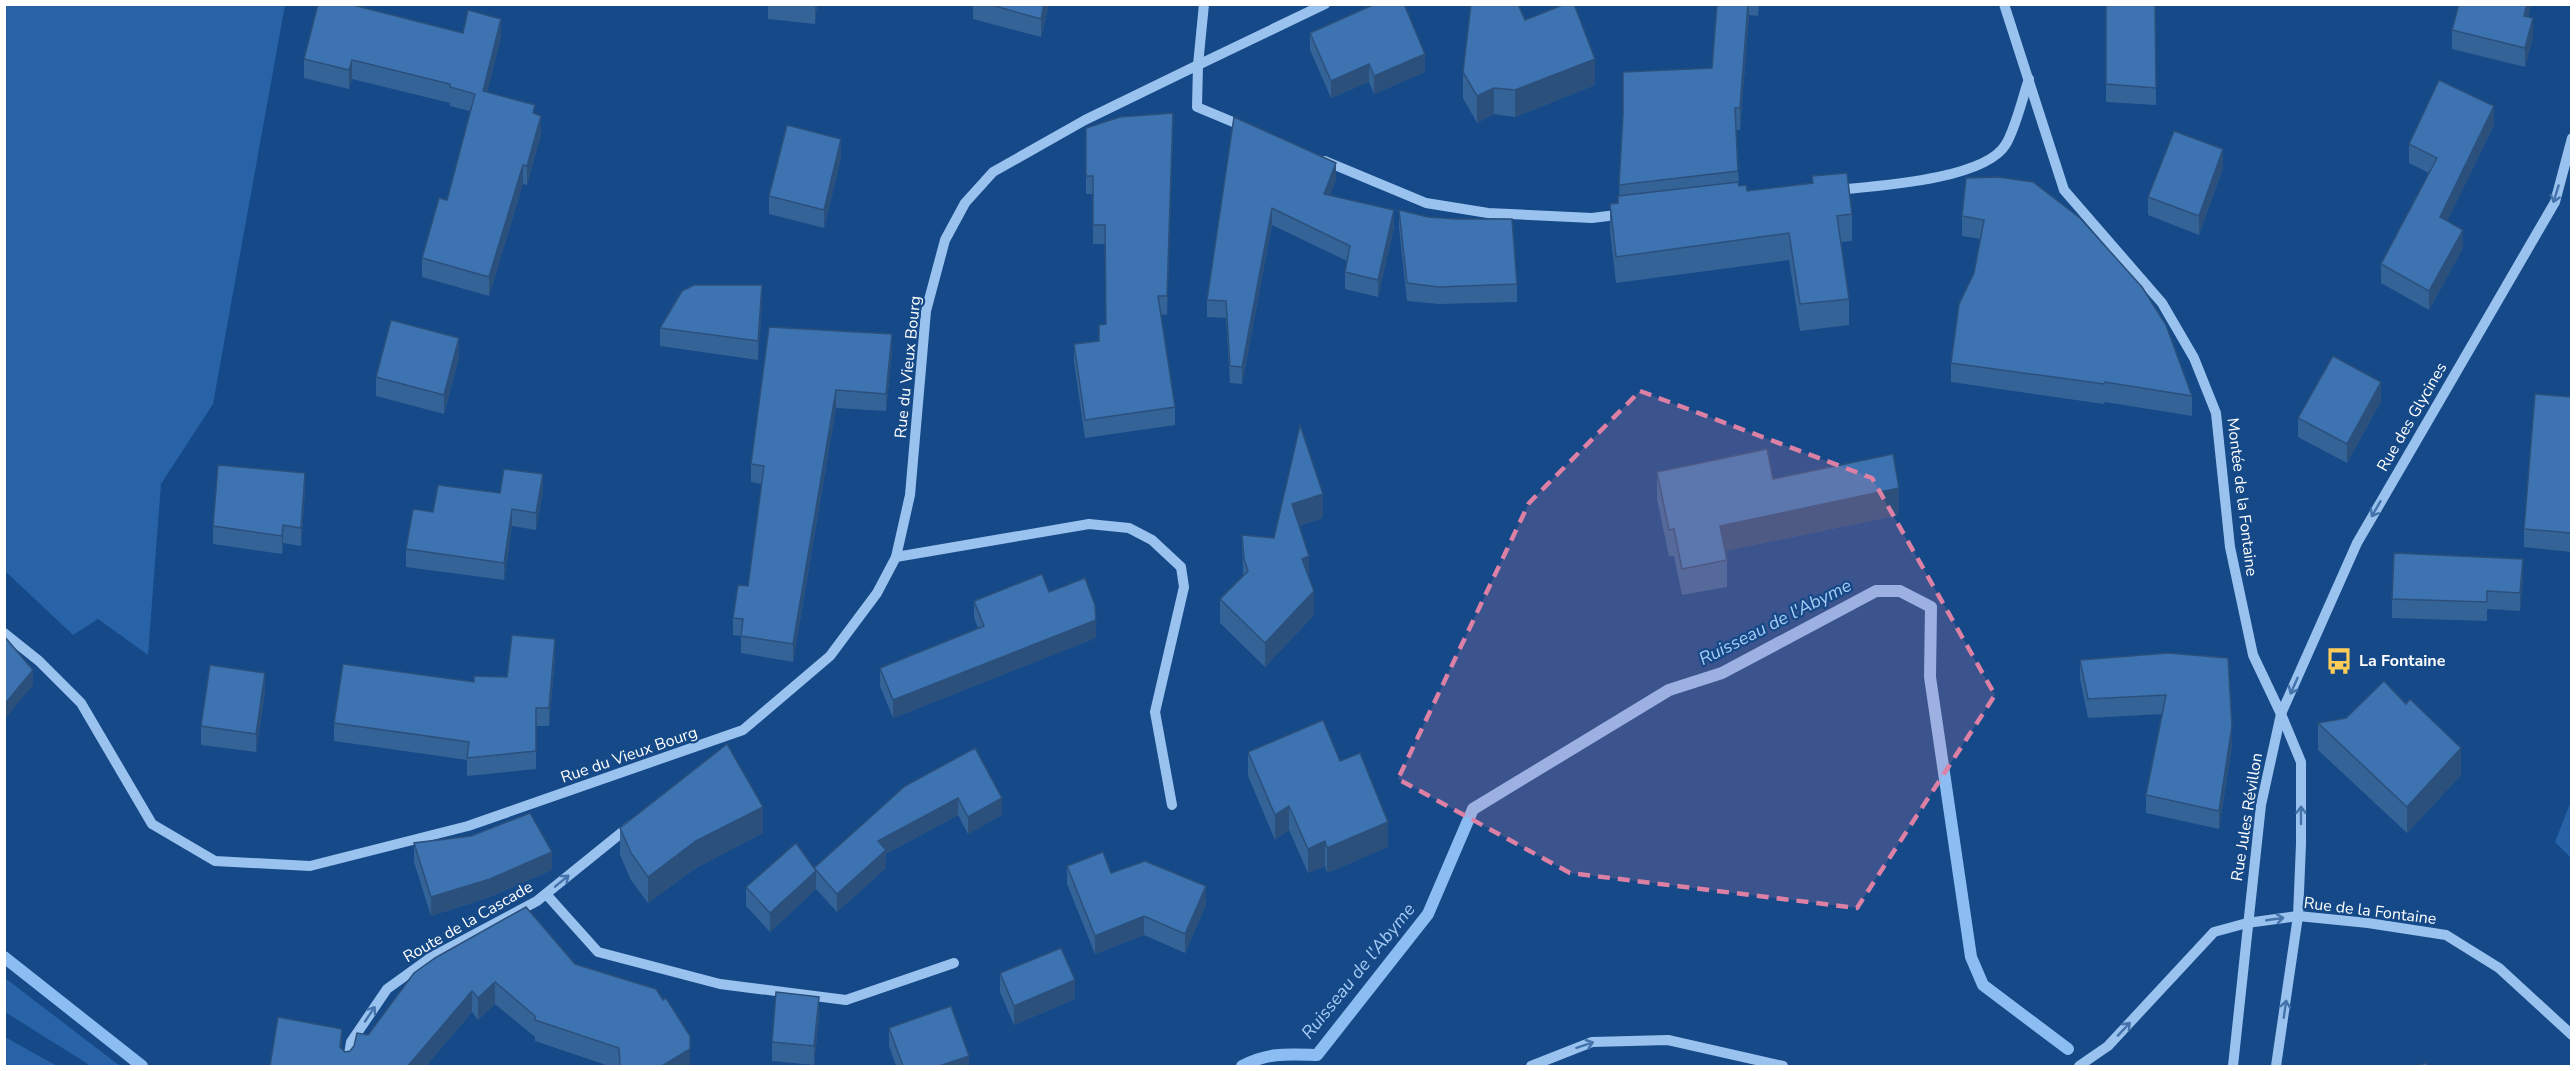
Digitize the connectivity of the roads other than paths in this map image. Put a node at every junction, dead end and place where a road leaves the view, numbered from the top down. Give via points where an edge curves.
1 (1204, 4) edge
2 (1325, 4) edge
3 (2004, 4) edge
4 (1198, 66) junction
5 (2029, 79) junction
6 (1251, 130) edge
7 (2571, 138) edge
8 (1317, 158) edge
9 (1822, 192) edge
10 (1639, 213) edge
11 (896, 557) junction
12 (4, 633) edge
13 (2281, 714) junction
14 (743, 730) junction
15 (717, 752) edge
16 (1172, 805) dead end
17 (640, 818) edge
18 (546, 894) junction
19 (2298, 916) junction
20 (2247, 923) junction
21 (954, 963) dead end
22 (2571, 1035) edge
23 (347, 1066) edge
24 (1531, 1066) edge
25 (1783, 1066) edge
26 (2079, 1066) edge
27 (2233, 1066) edge
28 (2276, 1066) edge

1 - 4 street
2 - 4 street, Rue du Vieux Bourg
3 - 5 street, Montée de la Fontaine
4 - 6 street via 1197,107
4 - 11 street, Rue du Vieux Bourg via 1086,120 993,172 965,203 945,240 926,311 910,495
5 - 9 street via 2005,145 1985,164 1952,174
5 - 13 street, Montée de la Fontaine via 2064,190 2162,303 2194,358 2216,413 2230,547 2253,655
7 -> 13 street, Rue des Glycines via 2555,202 2357,543
8 - 10 street via 1436,205 1488,213 1592,218
11 - 14 street, Rue du Vieux Bourg via 877,593 830,656
11 - 16 street via 1089,524 1129,528 1152,540 1181,567 1184,587 1155,712
12 - 14 street, Rue du Vieux Bourg via 81,703 152,824 215,861 310,866 468,826
19 -> 13 street via 2301,762
13 - 20 street, Rue Jules Révillon via 2261,805
14 - 15 street
18 -> 17 street, Route de la Cascade
18 - 21 street via 598,952 720,984 846,1000
23 -> 18 street, Route de la Cascade via 351,1042 387,989 430,958
20 -> 19 street, Rue de la Fontaine
19 - 22 street, Rue de la Fontaine via 2446,935 2499,968
28 -> 19 street
26 -> 20 street, Rue de la Fontaine via 2109,1046 2214,932
20 - 27 street, Rue Jules Révillon
24 -> 25 street via 1592,1042 1668,1040

